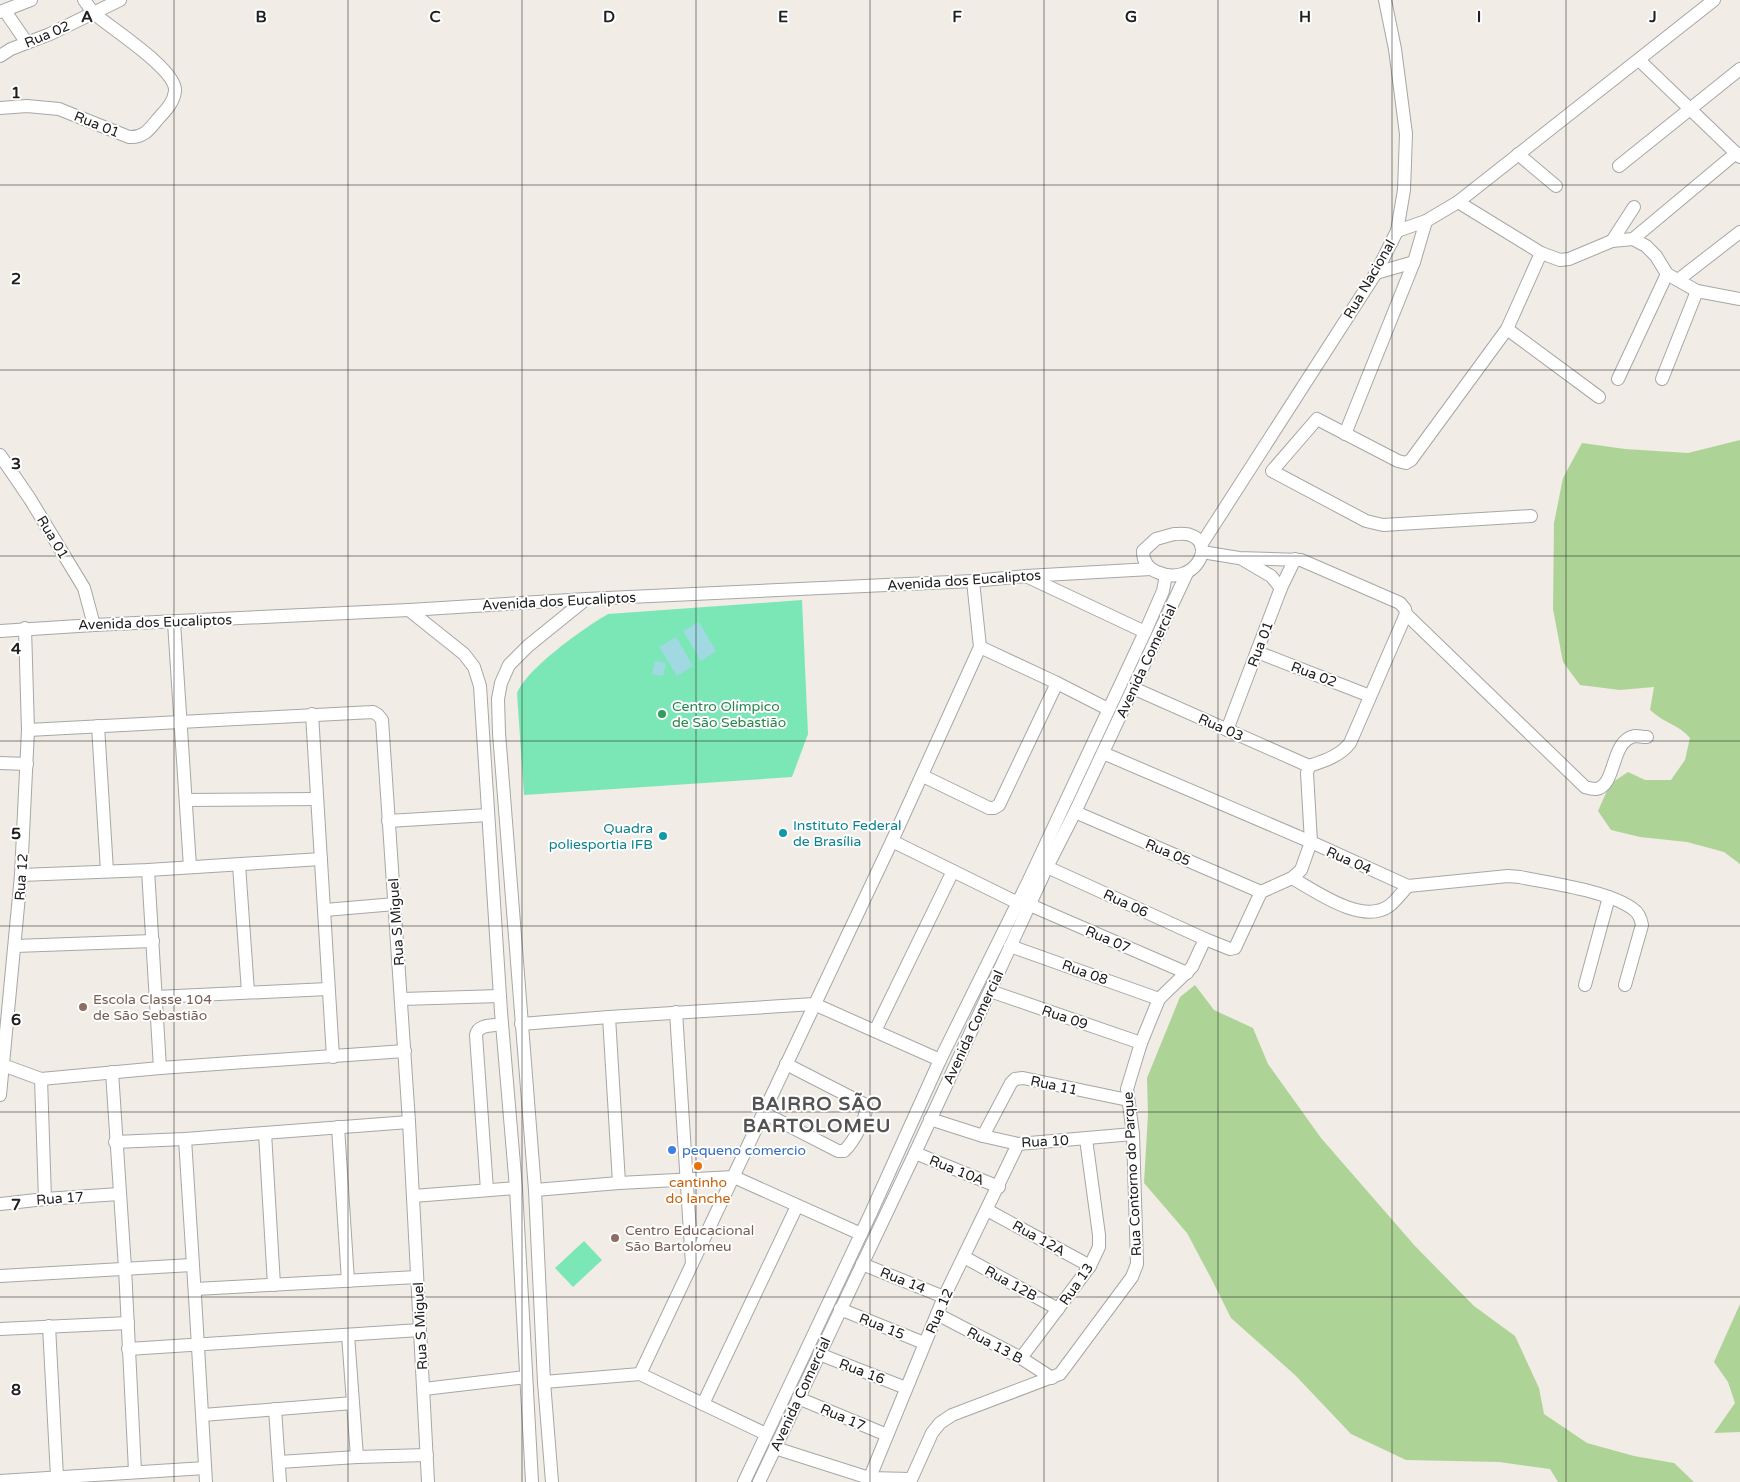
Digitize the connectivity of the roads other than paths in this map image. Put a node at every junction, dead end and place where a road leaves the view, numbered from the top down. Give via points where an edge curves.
1 (31, 0) edge
2 (84, 0) edge
3 (120, 0) edge
4 (1385, 0) edge
5 (1714, 0) edge
6 (3, 12) edge
7 (94, 14) junction
8 (27, 43) junction
9 (0, 56) edge
10 (1639, 60) junction
11 (1740, 69) edge
12 (0, 108) edge
13 (1690, 109) junction
14 (1518, 154) junction
15 (1738, 155) edge
16 (1620, 166) dead end
17 (1556, 186) dead end
18 (1458, 202) junction
19 (1634, 207) dead end
20 (1426, 221) junction
21 (1397, 231) junction
22 (1740, 232) edge
23 (1634, 239) junction
24 (1612, 241) junction
25 (1541, 252) junction
26 (1414, 262) junction
27 (1376, 273) junction
28 (1672, 277) junction
29 (1697, 291) junction
30 (1740, 299) edge
31 (1507, 329) junction
32 (1662, 378) dead end
33 (1618, 379) dead end
34 (1599, 397) dead end
35 (1345, 434) junction
36 (0, 455) edge
37 (1532, 516) dead end
38 (1215, 524) junction
39 (1191, 535) junction
40 (1201, 549) junction
41 (1144, 551) junction
42 (1239, 558) junction
43 (1295, 559) junction
44 (1151, 569) junction
45 (1119, 570) junction
46 (1187, 573) junction
47 (1166, 575) junction
48 (1026, 576) junction
49 (973, 581) junction
50 (1281, 588) junction
51 (586, 599) junction
52 (409, 610) junction
53 (1406, 614) junction
54 (174, 622) junction
55 (94, 625) junction
56 (25, 628) junction
57 (0, 631) edge
58 (1145, 632) junction
59 (980, 647) junction
60 (1257, 652) junction
61 (1057, 683) junction
62 (1133, 688) junction
63 (1370, 696) junction
64 (1108, 709) junction
65 (312, 714) junction
66 (180, 721) junction
67 (98, 726) junction
68 (28, 730) junction
69 (1227, 730) junction
70 (499, 733) junction
71 (483, 734) junction
72 (1647, 737) dead end
73 (1103, 753) junction
74 (0, 763) edge
75 (26, 764) junction
76 (1310, 766) junction
77 (922, 776) junction
78 (317, 799) junction
79 (186, 800) junction
80 (1075, 812) junction
81 (488, 815) junction
82 (388, 821) junction
83 (892, 841) junction
84 (1311, 842) junction
85 (321, 859) junction
86 (239, 864) junction
87 (1047, 866) junction
88 (190, 867) junction
89 (148, 870) junction
90 (107, 871) junction
91 (954, 871) junction
92 (21, 875) junction
93 (1292, 878) junction
94 (1033, 884) junction
95 (1408, 886) junction
96 (1261, 892) junction
97 (1609, 897) junction
98 (395, 904) junction
99 (1024, 904) junction
100 (325, 910) junction
101 (1012, 927) junction
102 (1205, 939) junction
103 (153, 941) junction
104 (14, 946) junction
105 (1010, 946) junction
106 (1187, 973) junction
107 (1585, 985) dead end
108 (1625, 985) dead end
109 (328, 989) junction
110 (990, 991) junction
111 (248, 992) junction
112 (500, 996) junction
113 (156, 997) junction
114 (1159, 999) junction
115 (402, 1000) junction
116 (814, 1004) junction
117 (521, 1010) junction
118 (676, 1012) junction
119 (608, 1016) junction
120 (502, 1018) junction
121 (521, 1024) junction
122 (875, 1031) junction
123 (1140, 1043) junction
124 (405, 1052) junction
125 (333, 1057) junction
126 (940, 1060) junction
127 (1, 1064) edge
128 (786, 1064) junction
129 (160, 1068) junction
130 (112, 1072) junction
131 (41, 1078) junction
132 (0, 1095) edge
133 (1128, 1100) junction
134 (764, 1113) junction
135 (930, 1119) junction
136 (409, 1122) junction
137 (338, 1127) junction
138 (265, 1133) junction
139 (1133, 1134) junction
140 (983, 1136) junction
141 (185, 1139) junction
142 (1086, 1139) junction
143 (116, 1142) junction
144 (1018, 1144) junction
145 (915, 1153) junction
146 (734, 1177) junction
147 (687, 1180) junction
148 (619, 1183) junction
149 (999, 1187) junction
150 (516, 1188) junction
151 (487, 1190) junction
152 (535, 1190) junction
153 (119, 1194) junction
154 (413, 1196) junction
155 (45, 1199) junction
156 (0, 1204) edge
157 (797, 1206) junction
158 (987, 1210) junction
159 (870, 1215) junction
160 (883, 1221) junction
161 (861, 1234) junction
162 (964, 1257) junction
163 (862, 1264) junction
164 (192, 1265) junction
165 (692, 1265) junction
166 (1090, 1266) junction
167 (125, 1268) junction
168 (0, 1276) edge
169 (417, 1277) junction
170 (839, 1280) junction
171 (348, 1281) junction
172 (274, 1285) junction
173 (851, 1286) junction
174 (195, 1290) junction
175 (944, 1297) junction
176 (1058, 1308) junction
177 (840, 1309) junction
178 (937, 1314) junction
179 (128, 1323) junction
180 (49, 1326) junction
181 (0, 1329) edge
182 (420, 1330) junction
183 (348, 1335) junction
184 (924, 1343) junction
185 (199, 1344) junction
186 (128, 1348) junction
187 (819, 1354) junction
188 (1021, 1358) junction
189 (640, 1374) junction
190 (526, 1377) junction
191 (1052, 1378) junction
192 (544, 1382) junction
193 (906, 1388) junction
194 (424, 1389) junction
195 (798, 1398) junction
196 (353, 1404) junction
197 (703, 1404) junction
198 (274, 1409) junction
199 (203, 1415) junction
200 (766, 1434) junction
201 (887, 1435) junction
202 (775, 1448) junction
203 (427, 1455) junction
204 (357, 1457) junction
205 (279, 1462) junction
206 (205, 1468) junction
207 (135, 1471) junction
208 (57, 1477) junction
209 (747, 1477) edge
210 (760, 1479) edge
211 (869, 1480) edge
212 (0, 1481) edge
213 (910, 1481) edge
214 (206, 1482) edge
215 (280, 1482) edge
216 (428, 1482) edge
217 (532, 1482) edge
218 (552, 1482) edge

1 - 6 street
2 - 7 street
3 - 7 street, Rua 02
4 - 21 street, Rua Nacional via 1406,134 1404,190
5 - 10 street
6 - 8 street
7 - 8 street, Rua 02
7 - 12 street, Rua 01 via 160,66 174,81 171,104 145,134 138,138 129,137 58,109
8 - 9 street, Rua 02
10 - 13 street
10 - 14 street
11 - 13 street
13 - 15 street
13 - 16 street
14 - 17 street
14 - 18 street
15 - 23 street
18 - 20 street
18 - 25 street
19 - 24 street
20 - 21 street
20 - 26 street
21 - 27 street, Rua Nacional
22 - 28 street
23 - 24 street
23 - 28 street via 1646,246
24 - 25 street via 1569,259 1560,260
25 - 31 street
26 - 27 street
26 - 35 street
27 - 38 street, Rua Nacional
28 - 29 street
28 - 33 street
29 - 30 street
29 - 32 street
31 - 34 street
31 - 35 street via 1411,460 1406,463 1398,461
35 - 37 street via 1317,419 1272,471 1366,521 1383,525
36 - 55 street, Rua 01 via 84,588
38 - 39 street
38 - 40 street, Rua Nacional
39 - 40 street via 1199,540
39 - 41 street via 1164,536
40 - 42 street
40 - 46 street via 1199,562
41 - 44 street via 1143,559
41 - 45 street
42 - 43 street
42 - 50 street via 1271,576
43 - 50 street, Rua 01
43 - 53 street via 1400,603
44 - 45 street, Avenida dos Eucaliptos
44 - 47 street
45 - 48 street, Avenida dos Eucaliptos
46 - 47 street
46 - 62 street, Avenida Comercial
47 - 58 street, Avenida Comercial via 1163,591
48 - 49 street, Avenida dos Eucaliptos
48 - 58 street
49 - 51 street, Avenida dos Eucaliptos
49 - 59 street
50 - 60 street, Rua 01
51 - 52 street, Avenida dos Eucaliptos
51 - 70 street via 509,665 498,699
52 - 54 street, Avenida dos Eucaliptos
52 - 71 street via 464,654 474,667 480,686
53 - 63 street
53 - 72 street via 1584,787 1595,789 1607,781 1619,749 1626,740 1635,736
54 - 55 street, Avenida dos Eucaliptos
54 - 66 street
55 - 56 street, Avenida dos Eucaliptos
56 - 57 street, Avenida dos Eucaliptos
56 - 68 street, Rua 12
58 - 64 street, Avenida Comercial
59 - 61 street
59 - 77 street
60 - 63 street, Rua 02
60 - 69 street, Rua 01
61 - 64 street
61 - 77 street via 999,805 989,808
62 - 69 street, Rua 03
62 - 73 street, Avenida Comercial
63 - 76 street via 1345,750
64 - 94 street, Avenida Comercial
65 - 66 street, Rua S Miguel
65 - 78 street
65 - 82 street, Rua S Miguel via 373,712 382,720
66 - 67 street, Rua S Miguel
66 - 79 street
67 - 68 street, Rua S Miguel
67 - 90 street
68 - 75 street, Rua 12
69 - 76 street, Rua 03
70 - 71 street
70 - 117 street
71 - 81 street
73 - 80 street, Avenida Comercial
73 - 84 street, Rua 04
74 - 75 street
75 - 92 street, Rua 12
76 - 84 street
77 - 83 street
78 - 79 street
78 - 85 street
79 - 88 street
80 - 87 street, Avenida Comercial
80 - 96 street, Rua 05
81 - 82 street
81 - 112 street
82 - 98 street, Rua S Miguel
83 - 91 street, Rua 07
83 - 116 street
84 - 93 street via 1301,870
84 - 95 street, Rua 04
85 - 86 street
85 - 100 street
86 - 88 street
86 - 111 street
87 - 94 street, Avenida Comercial
87 - 102 street, Rua 06
88 - 89 street
89 - 90 street
89 - 103 street
90 - 92 street
91 - 99 street, Rua 07
91 - 122 street
92 - 104 street, Rua 12
93 - 95 street via 1348,908 1362,912 1390,906
93 - 96 street
94 - 99 street, Avenida Comercial
95 - 97 street, Rua 04 via 1514,877
96 - 102 street via 1235,948
97 - 107 street
97 - 108 street, Rua 04 via 1633,909 1642,925
98 - 100 street
98 - 115 street, Rua S Miguel
99 - 101 street, Avenida Comercial
99 - 106 street, Rua 07
100 - 109 street
101 - 105 street, Avenida Comercial
101 - 126 street, Avenida Comercial
102 - 106 street, Rua Contorno do Parque
103 - 104 street
103 - 113 street
104 - 127 street, Rua 12
105 - 110 street, Avenida Comercial
105 - 114 street, Rua 08
106 - 114 street, Rua Contorno do Parque
109 - 111 street
109 - 125 street
110 - 123 street, Rua 09
110 - 135 street, Avenida Comercial
111 - 113 street
112 - 115 street
112 - 120 street
113 - 129 street
114 - 123 street, Rua Contorno do Parque
115 - 124 street, Rua S Miguel
116 - 118 street
116 - 122 street
116 - 128 street
117 - 120 street
117 - 121 street
118 - 119 street
118 - 147 street
119 - 121 street
119 - 148 street
120 - 150 street
120 - 151 street via 480,1027 476,1034
121 - 152 street
122 - 126 street
123 - 133 street, Rua Contorno do Parque via 1127,1089
124 - 125 street
124 - 136 street, Rua S Miguel
125 - 129 street
126 - 159 street, Avenida Comercial
127 - 131 street
127 - 132 street, Rua 12
128 - 134 street
128 - 134 street via 866,1104 867,1111 859,1129 849,1146 838,1151
129 - 130 street
130 - 131 street
130 - 143 street
131 - 155 street
133 - 139 street, Rua Contorno do Parque
133 - 140 street, Rua 11 via 1015,1079
134 - 146 street
135 - 140 street, Rua 10
135 - 145 street, Avenida Comercial
136 - 137 street
136 - 154 street, Rua S Miguel
137 - 138 street
137 - 171 street
138 - 141 street
138 - 172 street
139 - 142 street, Rua 10
139 - 191 street, Rua Contorno do Parque via 1137,1264 1132,1277 1067,1365
140 - 144 street, Rua 10
141 - 143 street
141 - 164 street
142 - 144 street, Rua 10
142 - 166 street, Rua 13 via 1099,1235 1099,1247
143 - 153 street
144 - 149 street, Rua 12
145 - 149 street, Rua 10A
145 - 160 street, Avenida Comercial
146 - 147 street
146 - 157 street
146 - 165 street
147 - 148 street
147 - 165 street
148 - 152 street
149 - 158 street, Rua 12
150 - 151 street
150 - 190 street
151 - 154 street
152 - 192 street
153 - 155 street, Rua 17
153 - 167 street
154 - 169 street, Rua S Miguel
155 - 156 street, Rua 17
157 - 161 street
157 - 197 street
158 - 162 street, Rua 12
158 - 166 street, Rua 12A
159 - 160 street
159 - 161 street, Avenida Comercial
160 - 163 street, Avenida Comercial
161 - 170 street, Avenida Comercial
162 - 175 street, Rua 12
162 - 176 street, Rua 12B
163 - 173 street, Avenida Comercial
163 - 175 street, Rua 14
164 - 167 street
164 - 174 street
165 - 189 street
166 - 176 street, Rua 13
167 - 168 street
167 - 179 street
169 - 171 street
169 - 182 street, Rua S Miguel
170 - 173 street
170 - 200 street, Avenida Comercial
171 - 172 street
172 - 174 street
173 - 177 street, Avenida Comercial
174 - 185 street
175 - 178 street, Rua 12
176 - 188 street, Rua 13
177 - 184 street, Rua 15
177 - 187 street, Avenida Comercial
178 - 184 street, Rua 12
178 - 188 street, Rua 13 B
179 - 180 street
179 - 186 street
180 - 181 street
180 - 208 street
182 - 183 street
182 - 194 street, Rua S Miguel
183 - 185 street
183 - 196 street
184 - 193 street, Rua 12
185 - 186 street
185 - 199 street
186 - 207 street
187 - 193 street, Rua 16
187 - 195 street, Avenida Comercial
188 - 191 street, Rua 13 B
189 - 192 street
189 - 197 street
190 - 194 street
190 - 217 street
191 - 213 street, Rua Contorno do Parque via 952,1415 940,1423 932,1433
192 - 218 street
193 - 201 street, Rua 12
194 - 203 street, Rua S Miguel
195 - 201 street, Rua 17
195 - 202 street, Avenida Comercial
196 - 198 street
196 - 204 street
197 - 200 street
198 - 199 street
198 - 205 street
199 - 206 street
200 - 209 street, Avenida Comercial
201 - 211 street, Rua 12
202 - 210 street, Avenida Comercial
202 - 211 street
203 - 204 street
203 - 216 street, Rua S Miguel
204 - 205 street
205 - 215 street
206 - 207 street
206 - 214 street
207 - 208 street
208 - 212 street
209 - 210 street via 757,1473
211 - 213 street

